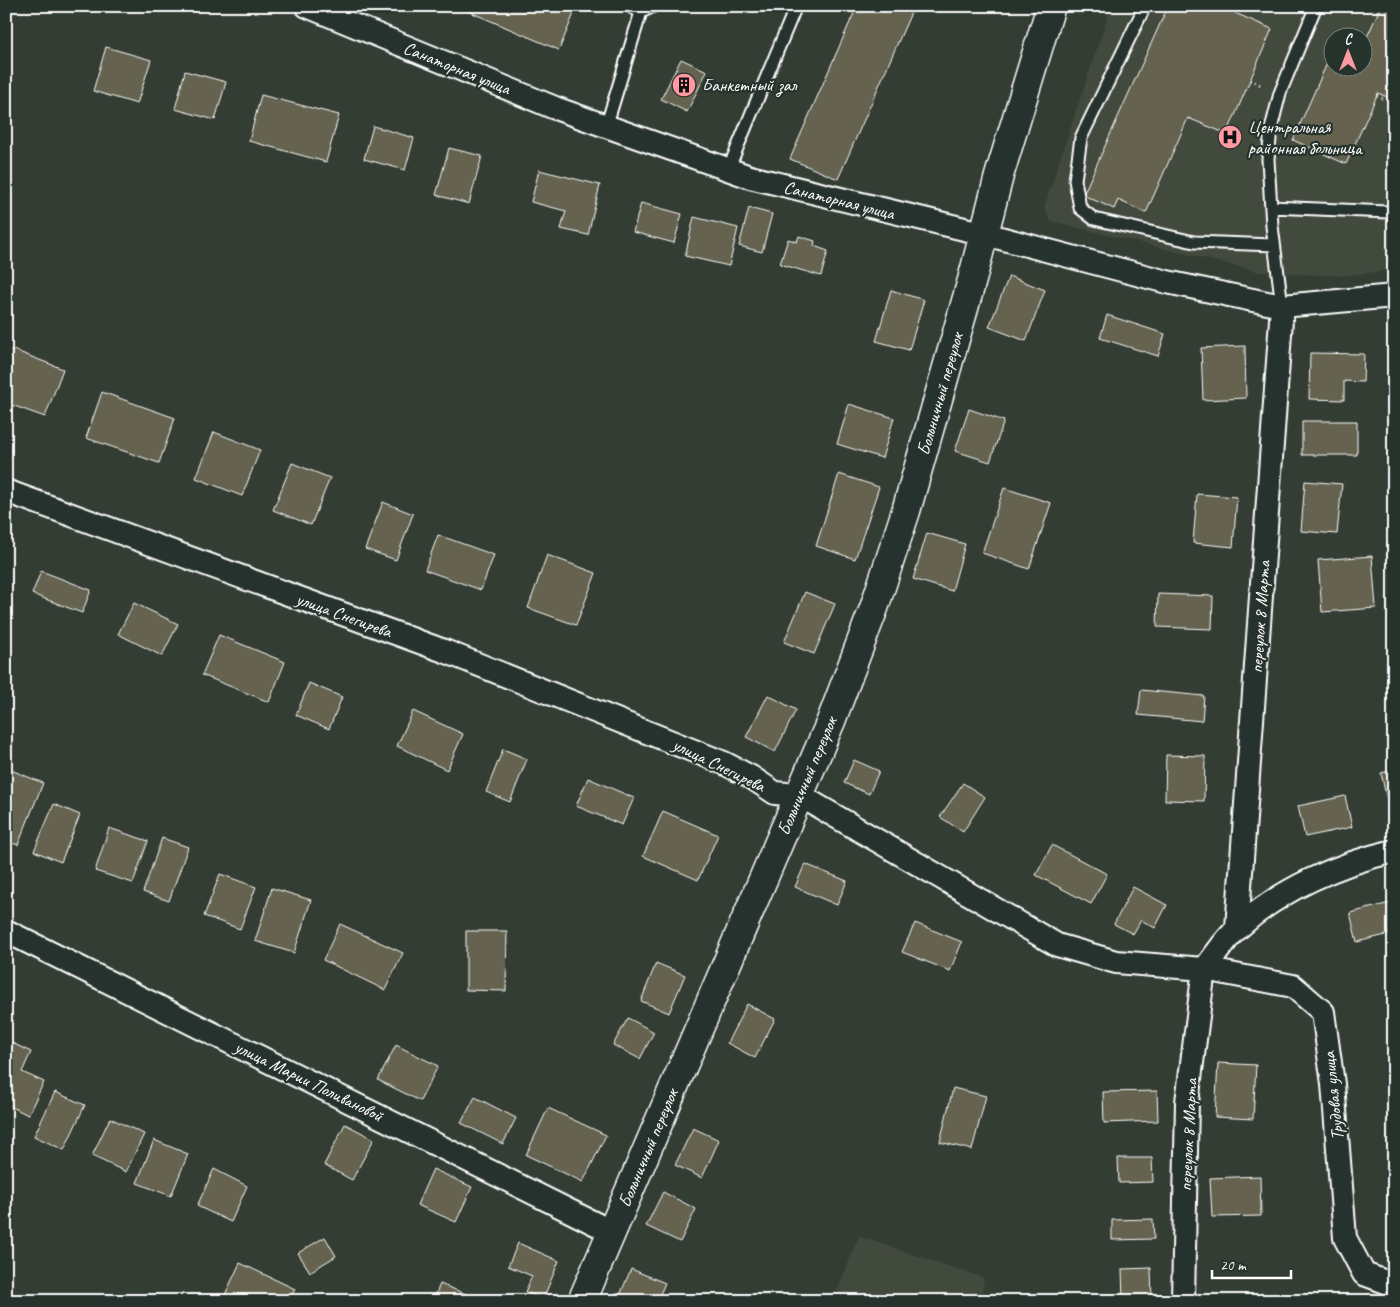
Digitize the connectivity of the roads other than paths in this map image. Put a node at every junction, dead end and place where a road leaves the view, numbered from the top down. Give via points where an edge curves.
1 (307, 6) edge
2 (629, 6) edge
3 (654, 6) edge
4 (796, 6) edge
5 (1051, 6) edge
6 (1145, 6) edge
7 (1316, 6) edge
8 (641, 12) junction
9 (606, 127) junction
10 (728, 170) junction
11 (1271, 207) junction
12 (1392, 210) edge
13 (984, 234) junction
14 (1274, 245) junction
15 (1394, 296) edge
16 (1282, 306) junction
17 (6, 492) edge
18 (799, 795) junction
19 (1394, 851) edge
20 (1237, 928) junction
21 (6, 931) edge
22 (1204, 969) junction
23 (612, 1232) junction
24 (1394, 1286) edge
25 (582, 1301) edge
26 (1183, 1301) edge

1 - 9 street, Санаторная улица
2 - 8 lane
3 - 8 lane
4 - 10 lane
5 - 13 street, Больничный переулок
6 - 14 lane via 1081,138 1075,180 1080,208 1094,219 1194,242
7 - 11 lane via 1280,93 1271,129 1268,159
8 - 9 lane
9 - 10 street, Санаторная улица
10 - 13 street, Санаторная улица
11 - 12 lane
11 - 14 lane
13 - 16 street, Санаторная улица via 1167,282
13 - 18 street, Больничный переулок via 892,555
14 - 16 lane
15 - 16 street, Санаторная улица
16 - 20 street, переулок 8 Марта
17 - 18 street, улица Снегирева via 447,652 724,763 775,793
18 - 22 street, улица Снегирева via 1057,945 1116,962
18 - 23 street, Больничный переулок
19 - 20 street via 1358,859 1281,895
20 - 22 street
21 - 23 street, улица Марии Поливановой
22 - 24 street, Трудовая улица via 1293,986 1323,1012 1333,1084 1345,1238 1364,1274
22 - 26 street, переулок 8 Марта via 1187,1102
23 - 25 street, Больничный переулок

